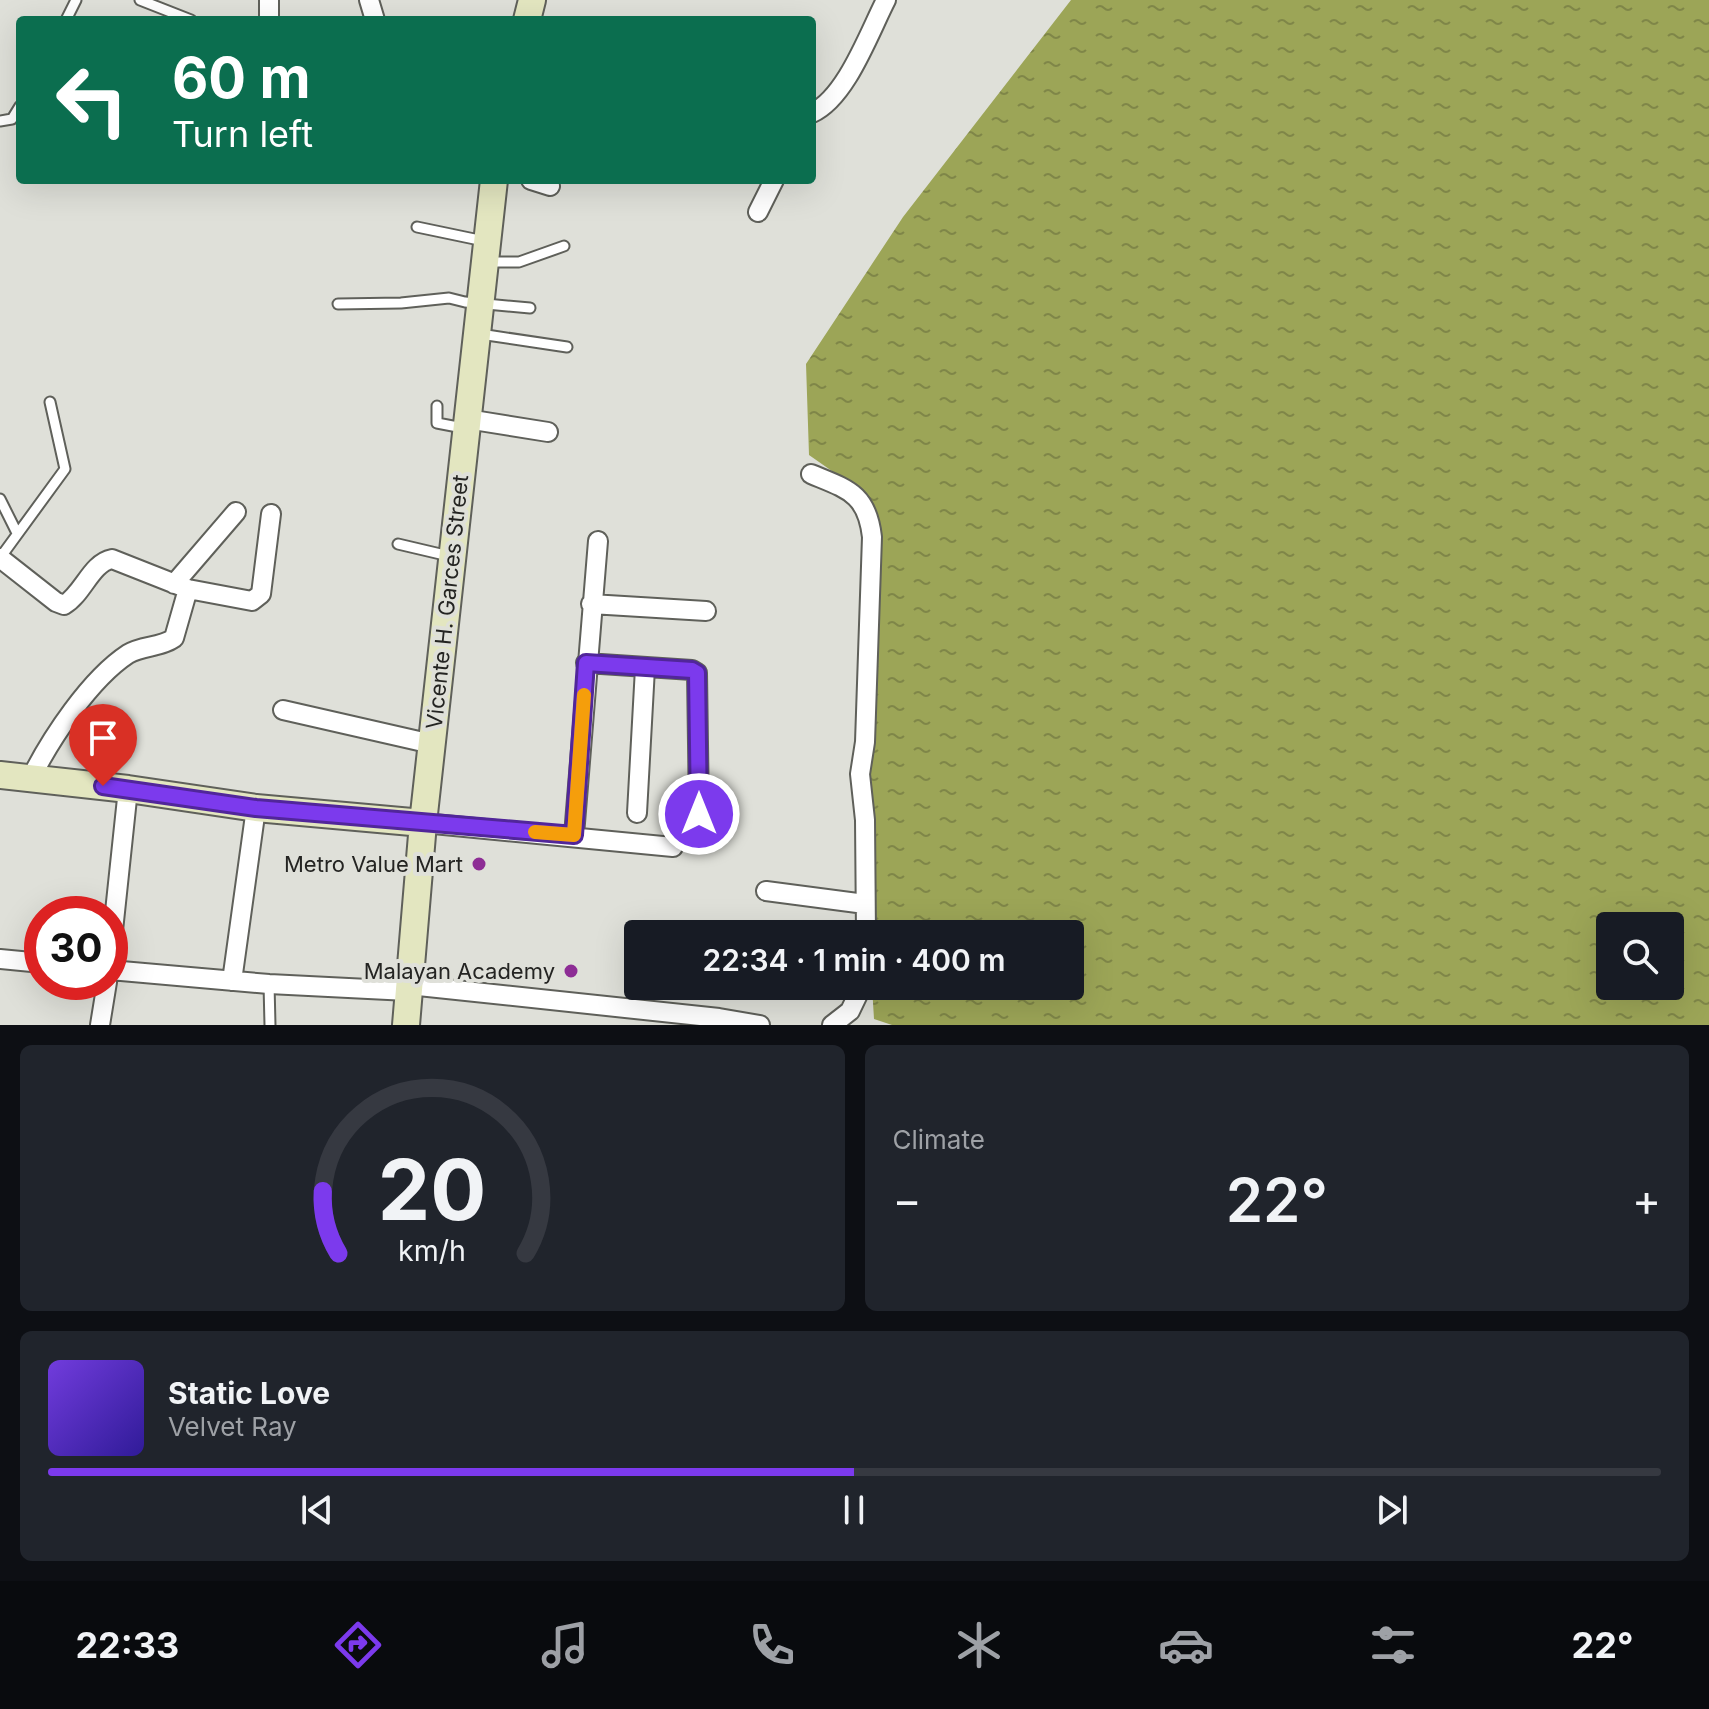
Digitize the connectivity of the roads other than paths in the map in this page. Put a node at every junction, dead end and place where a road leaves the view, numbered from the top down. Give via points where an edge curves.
1 (140, 0) edge
2 (886, 0) edge
3 (172, 16) edge
4 (816, 111) edge
5 (494, 184) edge
6 (544, 184) edge
7 (772, 184) edge
8 (550, 186) dead end
9 (758, 212) dead end
10 (417, 227) dead end
11 (564, 246) dead end
12 (486, 251) junction
13 (480, 303) junction
14 (338, 304) dead end
15 (530, 308) dead end
16 (477, 334) junction
17 (567, 347) dead end
18 (50, 402) dead end
19 (437, 406) dead end
20 (467, 424) junction
21 (548, 432) dead end
22 (811, 474) dead end
23 (0, 499) edge
24 (236, 512) dead end
25 (271, 514) dead end
26 (17, 533) junction
27 (598, 541) dead end
28 (398, 544) dead end
29 (452, 557) junction
30 (0, 558) edge
31 (181, 587) junction
32 (591, 604) junction
33 (706, 611) dead end
34 (586, 663) junction
35 (645, 668) junction
36 (283, 710) dead end
37 (432, 744) junction
38 (0, 775) edge
39 (31, 778) junction
40 (128, 789) junction
41 (256, 808) junction
42 (637, 813) dead end
43 (699, 814) dead end
44 (423, 823) junction
45 (574, 835) junction
46 (673, 847) dead end
47 (766, 891) dead end
48 (117, 896) edge
49 (865, 904) junction
50 (866, 920) edge
51 (0, 959) edge
52 (24, 961) edge
53 (128, 972) edge
54 (232, 981) junction
55 (269, 984) junction
56 (409, 988) junction
57 (104, 1000) edge
58 (855, 1000) edge
59 (100, 1025) edge
60 (270, 1025) edge
61 (406, 1025) edge
62 (760, 1025) edge
63 (832, 1025) edge

1 - 3 lane
2 - 4 street via 839,89
5 - 12 street, Vicente H. Garces Street
6 - 8 street
7 - 9 street
10 - 12 lane
11 - 12 lane via 519,262
12 - 13 street, Vicente H. Garces Street
13 - 14 lane via 449,298
13 - 15 lane
13 - 16 street, Vicente H. Garces Street
16 - 17 lane
16 - 20 street, Vicente H. Garces Street
18 - 26 lane via 65,469
19 - 20 lane via 437,423
20 - 21 street
20 - 29 street, Vicente H. Garces Street
22 - 49 street via 852,491 870,519 860,774
23 - 26 lane
24 - 31 street
25 - 31 street via 261,594 256,599 248,602
26 - 30 lane
27 - 32 street
28 - 29 lane
29 - 37 street, Vicente H. Garces Street
30 - 31 street via 64,605 106,559
31 - 39 street via 174,638 163,645 139,647 111,667 48,746
32 - 33 street
32 - 34 street
34 - 35 street
34 - 45 street
35 - 42 street
35 - 43 street via 697,673
36 - 37 street
37 - 44 street, Vicente H. Garces Street
38 - 39 street
39 - 40 street
40 - 41 street
40 - 48 street
41 - 44 street
41 - 54 street
44 - 45 street
44 - 56 street, Vicente H. Garces Street
45 - 46 street
47 - 49 street
49 - 50 street
51 - 52 street
53 - 54 street
54 - 55 street
55 - 56 street
55 - 60 lane
56 - 61 street, Vicente H. Garces Street
56 - 62 street
57 - 59 street
58 - 63 street

